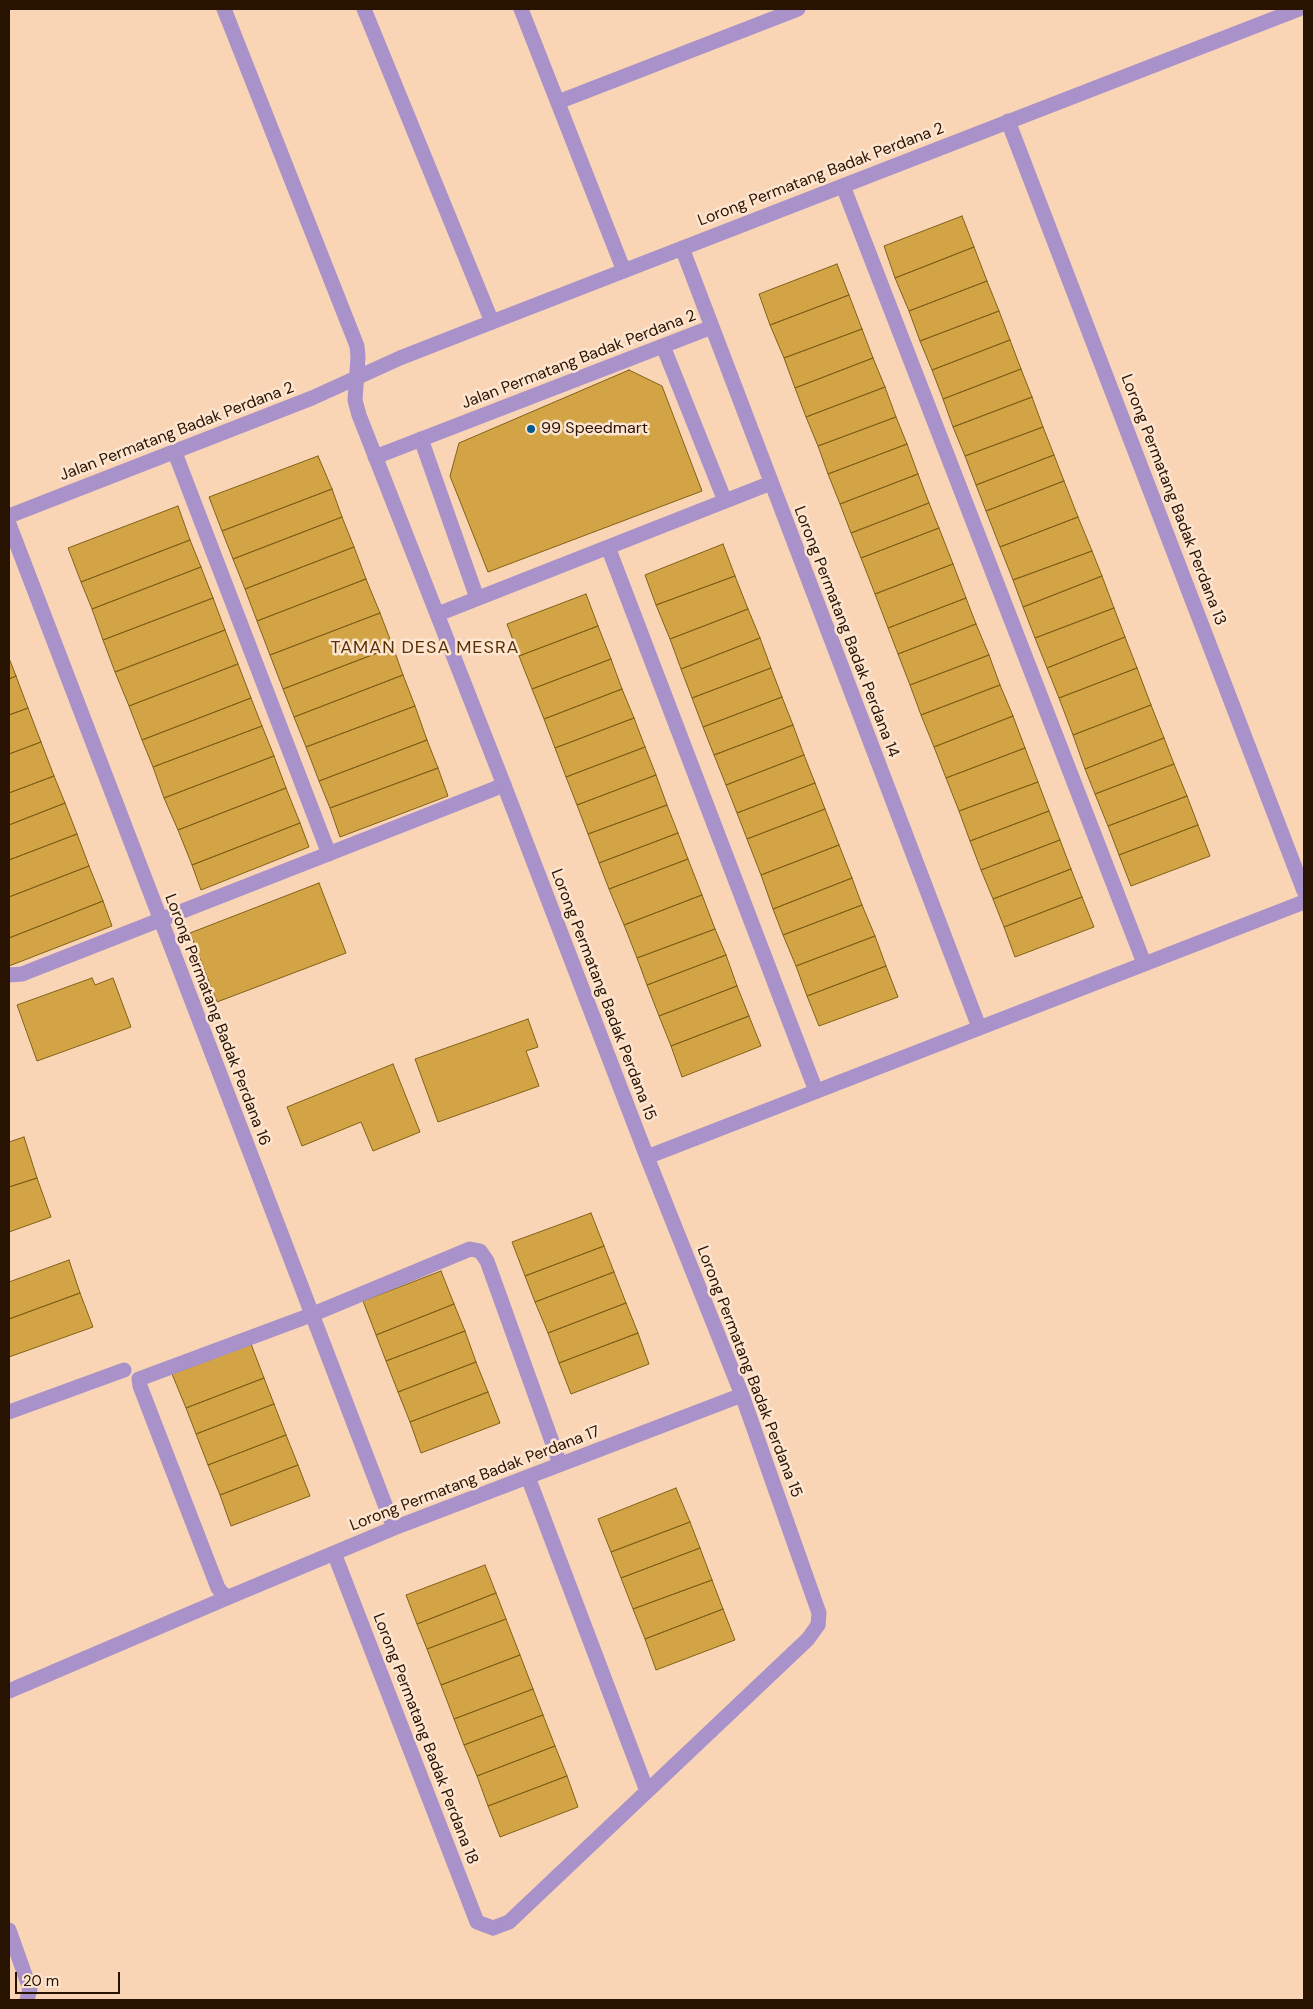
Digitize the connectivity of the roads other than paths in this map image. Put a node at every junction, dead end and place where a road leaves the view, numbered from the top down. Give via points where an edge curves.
1 (224, 9) edge
2 (364, 9) edge
3 (521, 9) edge
4 (798, 9) edge
5 (1299, 9) edge
6 (558, 102) junction
7 (1008, 121) junction
8 (843, 186) junction
9 (682, 248) junction
10 (624, 271) junction
11 (492, 322) junction
12 (712, 327) junction
13 (663, 346) junction
14 (357, 377) junction
15 (421, 440) junction
16 (175, 453) junction
17 (375, 457) junction
18 (771, 483) junction
19 (725, 501) junction
20 (9, 516) edge
21 (9, 524) edge
22 (608, 547) junction
23 (477, 598) junction
24 (438, 614) junction
25 (504, 785) junction
26 (329, 854) junction
27 (1304, 891) edge
28 (1304, 902) edge
29 (160, 920) junction
30 (1144, 963) junction
31 (9, 975) edge
32 (979, 1027) junction
33 (816, 1090) junction
34 (646, 1157) junction
35 (311, 1315) junction
36 (124, 1370) dead end
37 (742, 1394) junction
38 (9, 1412) edge
39 (560, 1464) junction
40 (528, 1477) junction
41 (394, 1528) junction
42 (334, 1553) junction
43 (226, 1595) junction
44 (9, 1691) edge
45 (647, 1791) junction
46 (9, 1930) edge
47 (27, 2000) edge

1 - 14 street, Lorong Permatang Badak Perdana 15 via 357,346
2 - 11 street
3 - 6 street
4 - 6 street
5 - 7 street, Lorong Permatang Badak Perdana 2
6 - 10 street
7 - 8 street, Lorong Permatang Badak Perdana 2
7 - 27 street, Lorong Permatang Badak Perdana 13
8 - 9 street, Lorong Permatang Badak Perdana 2
8 - 30 street
9 - 10 street, Lorong Permatang Badak Perdana 2
9 - 12 street, Lorong Permatang Badak Perdana 14
10 - 11 street, Lorong Permatang Badak Perdana 2
11 - 14 street, Lorong Permatang Badak Perdana 2
12 - 13 street, Jalan Permatang Badak Perdana 2
12 - 18 street, Lorong Permatang Badak Perdana 14
13 - 15 street, Jalan Permatang Badak Perdana 2
13 - 19 street
14 - 16 street, Jalan Permatang Badak Perdana 2
14 - 17 street, Lorong Permatang Badak Perdana 15 via 355,400
15 - 17 street, Jalan Permatang Badak Perdana 2
15 - 23 street
16 - 20 street, Jalan Permatang Badak Perdana 2
16 - 26 street
17 - 24 street, Lorong Permatang Badak Perdana 15
18 - 19 street
18 - 32 street, Lorong Permatang Badak Perdana 14
19 - 22 street
21 - 29 street, Lorong Permatang Badak Perdana 16
22 - 23 street
22 - 33 street
23 - 24 street
24 - 25 street, Lorong Permatang Badak Perdana 15
25 - 26 street
25 - 34 street, Lorong Permatang Badak Perdana 15
26 - 29 street
28 - 30 street
29 - 31 street via 22,974
29 - 35 street, Lorong Permatang Badak Perdana 16
30 - 32 street
32 - 33 street
33 - 34 street
34 - 37 street, Lorong Permatang Badak Perdana 15
35 - 39 street via 470,1249 480,1251 487,1260
35 - 41 street, Lorong Permatang Badak Perdana 16
35 - 43 street via 139,1379 218,1588
36 - 38 street
37 - 39 street, Lorong Permatang Badak Perdana 17
37 - 45 street, Lorong Permatang Badak Perdana 15 via 819,1613 818,1625 808,1639
39 - 40 street, Lorong Permatang Badak Perdana 17
40 - 41 street, Lorong Permatang Badak Perdana 17
40 - 45 street
41 - 42 street, Lorong Permatang Badak Perdana 17
42 - 43 street, Lorong Permatang Badak Perdana 17
42 - 45 street, Lorong Permatang Badak Perdana 18 via 477,1922 492,1928 510,1922
43 - 44 street, Lorong Permatang Badak Perdana 17
46 - 47 street via 30,1989

